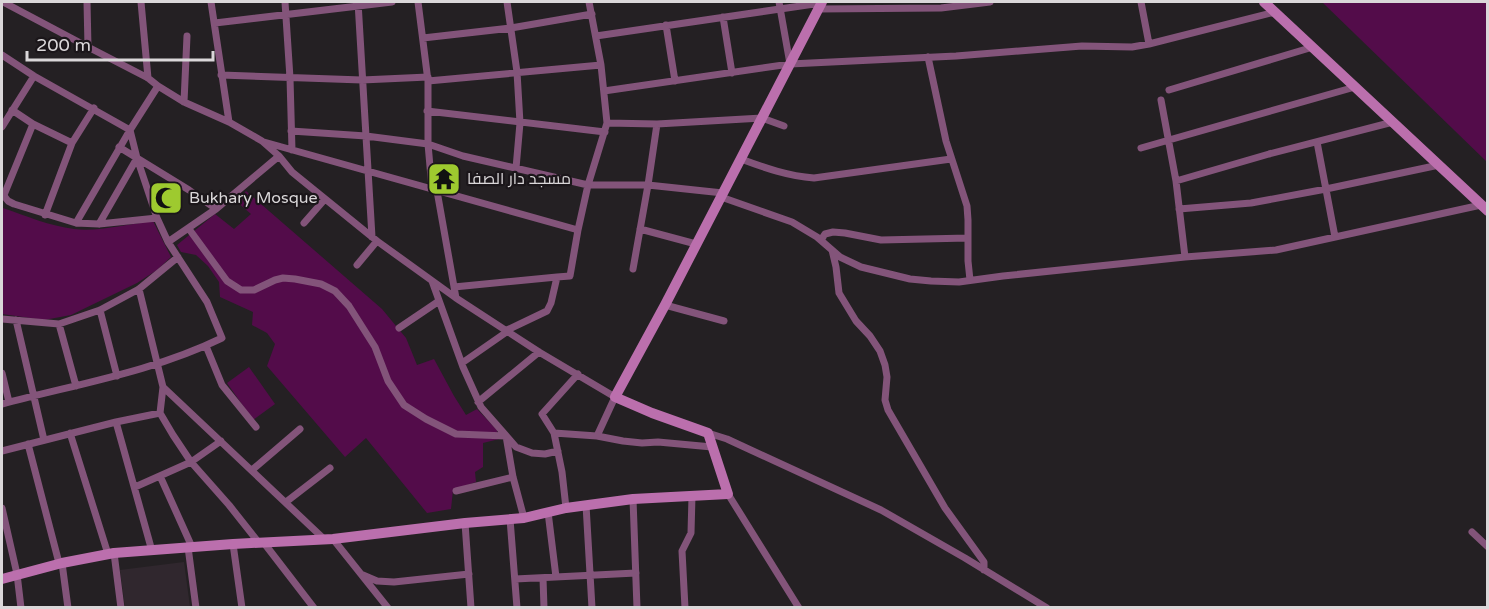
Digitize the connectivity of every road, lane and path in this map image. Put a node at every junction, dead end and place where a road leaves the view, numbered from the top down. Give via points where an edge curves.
1 (3, 2) edge
2 (21, 2) edge
3 (87, 2) edge
4 (141, 2) edge
5 (211, 2) edge
6 (285, 2) edge
7 (392, 2) edge
8 (418, 2) edge
9 (507, 2) edge
10 (589, 2) edge
11 (990, 2) edge
12 (1141, 2) edge
13 (1264, 2) edge
14 (358, 3) edge
15 (821, 4) edge
16 (780, 5) edge
17 (21, 11) junction
18 (1275, 12) junction
19 (592, 14) junction
20 (286, 15) junction
21 (723, 17) junction
22 (215, 23) junction
23 (666, 25) junction
24 (511, 28) junction
25 (187, 36) dead end
26 (596, 36) junction
27 (423, 38) junction
28 (1149, 44) junction
29 (88, 47) junction
30 (1313, 47) junction
31 (928, 57) junction
32 (3, 58) edge
33 (790, 64) junction
34 (601, 65) junction
35 (517, 72) junction
36 (732, 73) junction
37 (222, 75) junction
38 (34, 76) junction
39 (148, 78) junction
40 (290, 78) junction
41 (428, 79) junction
42 (362, 80) junction
43 (675, 81) junction
44 (158, 86) junction
45 (1355, 87) junction
46 (1169, 90) dead end
47 (604, 91) junction
48 (1161, 100) dead end
49 (184, 102) junction
50 (94, 108) junction
51 (12, 110) junction
52 (427, 111) junction
53 (762, 118) junction
54 (229, 122) junction
55 (1393, 122) junction
56 (520, 123) junction
57 (607, 123) junction
58 (33, 124) junction
59 (657, 124) junction
60 (784, 126) dead end
61 (2, 127) edge
62 (130, 130) junction
63 (291, 131) junction
64 (604, 132) junction
65 (366, 136) junction
66 (262, 141) junction
67 (1170, 141) junction
68 (1317, 142) junction
69 (72, 143) junction
70 (428, 144) junction
71 (119, 147) junction
72 (1141, 148) dead end
73 (292, 150) junction
74 (279, 156) junction
75 (137, 158) junction
76 (741, 159) junction
77 (951, 159) junction
78 (1439, 165) junction
79 (516, 168) junction
80 (369, 172) junction
81 (1176, 180) junction
82 (588, 185) junction
83 (648, 185) junction
84 (1326, 189) junction
85 (435, 190) junction
86 (3, 194) edge
87 (722, 195) junction
88 (325, 199) junction
89 (1484, 208) edge
90 (216, 209) junction
91 (1179, 209) junction
92 (45, 215) junction
93 (157, 218) junction
94 (76, 224) junction
95 (99, 224) junction
96 (304, 224) dead end
97 (189, 229) junction
98 (578, 230) junction
99 (640, 230) junction
100 (1335, 237) junction
101 (968, 238) junction
102 (374, 239) junction
103 (821, 240) junction
104 (168, 242) junction
105 (696, 244) junction
106 (832, 250) junction
107 (178, 257) junction
108 (1185, 257) junction
109 (357, 265) dead end
110 (633, 269) dead end
111 (557, 277) junction
112 (432, 280) junction
113 (970, 280) junction
114 (454, 287) junction
115 (140, 289) junction
116 (456, 298) junction
117 (439, 301) junction
118 (665, 305) junction
119 (100, 310) junction
120 (2, 319) edge
121 (16, 320) junction
122 (724, 321) dead end
123 (59, 324) junction
124 (399, 328) dead end
125 (507, 330) junction
126 (206, 346) junction
127 (539, 352) junction
128 (462, 363) junction
129 (158, 365) junction
130 (2, 373) edge
131 (578, 374) junction
132 (117, 376) junction
133 (76, 386) junction
134 (163, 387) junction
135 (33, 395) junction
136 (615, 397) junction
137 (478, 402) junction
138 (5, 403) edge
139 (160, 413) junction
140 (116, 422) junction
141 (256, 427) dead end
142 (300, 429) dead end
143 (70, 433) junction
144 (554, 433) junction
145 (708, 433) junction
146 (506, 436) junction
147 (597, 436) junction
148 (44, 440) junction
149 (221, 441) junction
150 (28, 444) junction
151 (712, 447) junction
152 (2, 451) edge
153 (558, 451) junction
154 (191, 462) junction
155 (330, 468) dead end
156 (252, 470) junction
157 (160, 476) junction
158 (513, 477) junction
159 (135, 487) junction
160 (456, 491) dead end
161 (728, 494) junction
162 (692, 496) junction
163 (633, 499) junction
164 (286, 502) junction
165 (586, 505) junction
166 (2, 508) edge
167 (566, 508) junction
168 (548, 512) junction
169 (524, 518) junction
170 (510, 519) junction
171 (465, 523) junction
172 (1472, 532) dead end
173 (328, 539) junction
174 (262, 543) junction
175 (233, 544) junction
176 (190, 547) junction
177 (1488, 547) edge
178 (152, 551) junction
179 (111, 554) junction
180 (60, 563) junction
181 (984, 570) junction
182 (636, 573) junction
183 (17, 574) junction
184 (469, 574) junction
185 (363, 575) junction
186 (590, 575) junction
187 (556, 577) junction
188 (543, 578) junction
189 (2, 579) edge
190 (515, 579) junction
191 (795, 606) edge
192 (21, 608) edge
193 (68, 608) edge
194 (121, 608) edge
195 (196, 608) edge
196 (242, 608) edge
197 (314, 608) edge
198 (388, 608) edge
199 (471, 608) edge
200 (517, 608) edge
201 (544, 608) edge
202 (592, 608) edge
203 (638, 608) edge
204 (685, 608) edge
205 (1047, 608) edge

1 - 17 street
2 - 17 street
3 - 29 street
4 - 39 street
5 - 22 street
6 - 20 street
7 - 14 street
8 - 27 street
9 - 24 street
10 - 19 street
11 - 15 street via 941,8
12 - 28 street
13 - 18 street
14 - 20 street
14 - 42 street
15 - 16 street
15 - 33 street
16 - 21 street
16 - 33 street
17 - 29 street
18 - 28 street
18 - 30 street
19 - 24 street
19 - 26 street
20 - 22 street
20 - 40 street
21 - 23 street
21 - 36 street
22 - 37 street
23 - 26 street
23 - 43 street
24 - 27 street
24 - 35 street
25 - 49 street
26 - 34 street
27 - 41 street
28 - 31 street
29 - 39 street
30 - 45 street
30 - 46 street
31 - 33 street
31 - 77 street
32 - 38 street
33 - 36 street
33 - 53 street
34 - 35 street
34 - 47 street
35 - 41 street
35 - 56 street
36 - 43 street
37 - 40 street
37 - 54 street
38 - 50 street
38 - 51 street
39 - 44 street
40 - 42 street
40 - 63 street
41 - 42 street
41 - 52 street
42 - 65 street
43 - 47 street
44 - 49 street
44 - 62 street
45 - 55 street
45 - 67 street
47 - 57 street
48 - 67 street
49 - 54 street
50 - 62 street
50 - 69 street
51 - 58 street
51 - 61 street
52 - 56 street
52 - 70 street
53 - 59 street
53 - 60 street
53 - 76 street
54 - 66 street
55 - 68 street
55 - 78 street
56 - 64 street
56 - 79 street
57 - 59 street
57 - 64 street
58 - 69 street
58 - 86 street
59 - 83 street
62 - 71 street
62 - 75 street
63 - 65 street
63 - 73 street
64 - 82 street
65 - 70 street
65 - 80 street
66 - 73 street
66 - 74 street
67 - 72 street
67 - 81 street
68 - 81 street
68 - 84 street
69 - 92 street
70 - 79 street
70 - 85 street
71 - 75 street
71 - 94 street
73 - 80 street
74 - 88 street
74 - 90 street
75 - 90 street
75 - 93 street
75 - 95 street
76 - 77 street via 768,170 814,178
76 - 87 street
77 - 101 street via 967,206
78 - 84 street
78 - 89 street
79 - 82 street
80 - 85 street
80 - 102 street
81 - 91 street
82 - 83 street
82 - 98 street
83 - 87 street
83 - 99 street
84 - 91 street via 1251,203
84 - 100 street
85 - 98 street
85 - 114 street
86 - 92 street via 14,204
87 - 103 street via 792,222
87 - 105 street
88 - 96 street
88 - 102 street
89 - 100 street
90 - 97 street
91 - 108 street
92 - 94 street
93 - 95 street
93 - 104 street
94 - 95 street
97 - 104 street
97 - 146 street via 227,281 241,290 254,290 283,278 321,284 335,291 375,347 388,381 404,405 456,434
98 - 111 street via 570,276
99 - 105 street
99 - 110 street
100 - 108 street via 1276,250
101 - 103 street via 881,240 833,232
101 - 113 street
102 - 109 street
102 - 112 street
103 - 106 street
104 - 107 street
105 - 118 street
106 - 113 street via 861,267 893,275 931,281
106 - 181 street via 839,293 880,351 885,365 888,410 945,508 984,562
107 - 115 street
107 - 126 street via 207,302 222,338
108 - 113 street
111 - 114 street
111 - 125 street via 548,311
112 - 116 street
112 - 117 street
114 - 116 street
115 - 119 street
115 - 129 street
116 - 125 street
117 - 124 street
117 - 128 street
118 - 122 street
118 - 136 street
119 - 123 street
119 - 132 street
120 - 121 street
121 - 123 street
121 - 135 street
123 - 133 street
125 - 127 street
125 - 128 street
126 - 129 street
126 - 141 street via 222,386
127 - 131 street
127 - 137 street
128 - 137 street
129 - 132 street
129 - 134 street
130 - 138 street
131 - 136 street
131 - 144 street via 542,414
132 - 133 street
133 - 135 street
134 - 139 street
134 - 149 street
135 - 138 street
135 - 148 street
136 - 145 street
136 - 147 street
137 - 146 street
139 - 140 street
139 - 154 street
140 - 143 street
140 - 159 street
142 - 156 street
143 - 148 street
143 - 179 street
144 - 147 street
144 - 153 street
145 - 151 street
145 - 181 street via 881,510
146 - 153 street via 516,447 532,453
146 - 158 street
147 - 151 street
148 - 150 street
149 - 154 street
149 - 156 street
150 - 152 street
150 - 180 street
151 - 161 street
153 - 167 street
154 - 157 street
154 - 174 street
155 - 164 street
156 - 164 street
157 - 159 street
157 - 176 street
158 - 160 street
158 - 169 street
159 - 178 street
161 - 162 street
161 - 191 street
162 - 163 street
162 - 204 street via 691,533 682,551
163 - 165 street
163 - 182 street
164 - 173 street
165 - 167 street
165 - 186 street
166 - 183 street
167 - 168 street
168 - 169 street
168 - 187 street
169 - 170 street
170 - 171 street
170 - 190 street
171 - 173 street
171 - 184 street
172 - 177 street
173 - 174 street
173 - 185 street
174 - 175 street
174 - 197 street
175 - 176 street
175 - 196 street
176 - 178 street
176 - 195 street
178 - 179 street
179 - 180 street
179 - 194 street
180 - 183 street
180 - 193 street
181 - 205 street
182 - 186 street
182 - 203 street
183 - 189 street
183 - 192 street
184 - 185 street via 394,582
184 - 199 street
185 - 198 street
186 - 187 street
186 - 202 street
187 - 188 street
188 - 190 street
188 - 201 street
190 - 200 street

